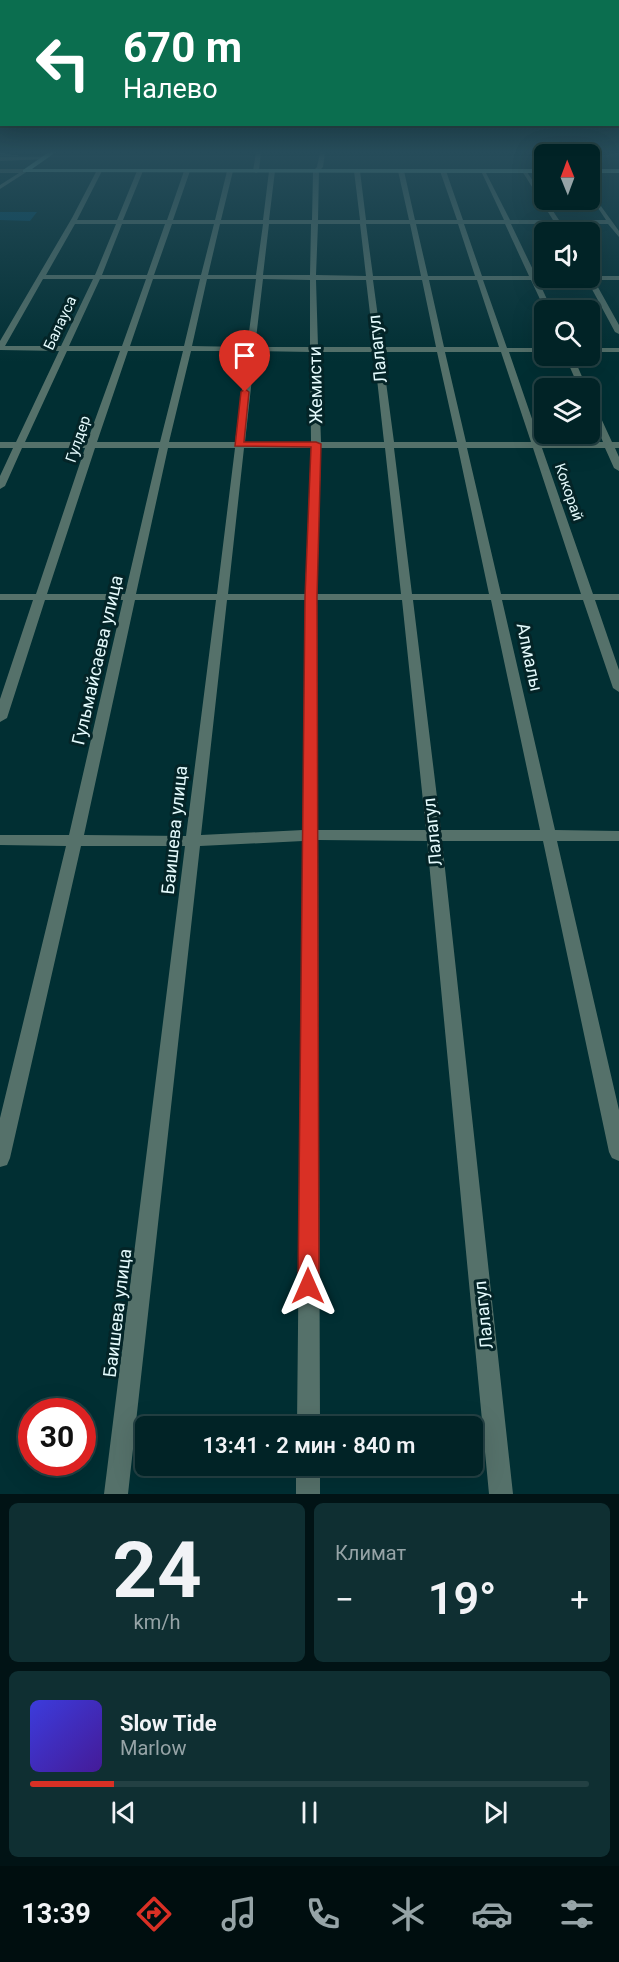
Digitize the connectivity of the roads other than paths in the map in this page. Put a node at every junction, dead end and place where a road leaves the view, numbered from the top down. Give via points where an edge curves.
1 (73, 222) joint
2 (120, 222) junction
3 (170, 222) junction
4 (218, 222) junction
5 (266, 222) junction
6 (315, 222) junction
7 (363, 222) junction
8 (412, 222) junction
9 (460, 222) junction
10 (508, 222) junction
11 (534, 222) edge
12 (600, 222) edge
13 (609, 222) joint
14 (619, 236) edge
15 (40, 277) junction
16 (97, 277) junction
17 (151, 277) junction
18 (205, 277) junction
19 (479, 277) junction
20 (259, 278) junction
21 (314, 278) junction
22 (369, 278) junction
23 (424, 278) junction
24 (534, 278) joint
25 (600, 278) edge
26 (619, 278) edge
27 (595, 288) edge
28 (619, 332) edge
29 (0, 348) edge
30 (63, 348) junction
31 (440, 349) junction
32 (126, 350) junction
33 (188, 350) junction
34 (250, 350) junction
35 (315, 350) junction
36 (376, 350) junction
37 (503, 350) junction
38 (534, 350) edge
39 (600, 350) edge
40 (619, 350) edge
41 (600, 426) edge
42 (239, 444) junction
43 (316, 444) junction
44 (0, 445) edge
45 (18, 445) junction
46 (91, 445) junction
47 (164, 445) junction
48 (388, 445) junction
49 (462, 445) junction
50 (535, 445) junction
51 (608, 445) junction
52 (619, 445) edge
53 (619, 468) edge
54 (0, 486) edge
55 (0, 597) edge
56 (40, 597) junction
57 (130, 597) junction
58 (221, 597) junction
59 (311, 597) junction
60 (407, 597) junction
61 (496, 597) junction
62 (588, 597) junction
63 (619, 597) edge
64 (619, 688) edge
65 (0, 718) edge
66 (310, 835) junction
67 (549, 835) junction
68 (432, 836) junction
69 (619, 836) edge
70 (0, 840) edge
71 (74, 840) junction
72 (193, 841) junction
73 (619, 1152) edge
74 (0, 1158) edge
75 (308, 1416) edge
76 (308, 1476) edge
77 (116, 1494) edge
78 (308, 1494) edge
79 (501, 1494) edge

1 - 2 street
1 - 15 street
2 - 3 street
2 - 16 street, Балауса
3 - 4 street
3 - 17 street, Гулдер
4 - 5 street
4 - 18 street, Гульмайсаева улица
5 - 6 street
5 - 20 street, Баишева улица
6 - 7 street
6 - 21 street, Жемисти
7 - 8 street
7 - 22 street, Лалагул
8 - 9 street
8 - 23 street, Алмалы
9 - 10 street
9 - 19 street, Кокорай
10 - 11 street
10 - 24 street
12 - 13 street
13 - 14 street
15 - 16 street
15 - 29 street
16 - 17 street
16 - 30 street, Балауса
17 - 18 street
17 - 32 street, Гулдер
18 - 20 street
18 - 33 street, Гульмайсаева улица
19 - 23 street
19 - 24 street
19 - 37 street, Кокорай
20 - 21 street
20 - 34 street, Баишева улица
21 - 22 street
21 - 35 street, Жемисти
22 - 23 street
22 - 36 street, Лалагул
23 - 31 street, Алмалы
25 - 26 street
27 - 28 street
29 - 30 street
30 - 32 street
30 - 45 street, Балауса
31 - 36 street
31 - 37 street
31 - 49 street, Алмалы
32 - 33 street
32 - 46 street, Гулдер
33 - 34 street
33 - 47 street, Гульмайсаева улица
34 - 35 street
34 - 42 street, Баишева улица
35 - 36 street
35 - 43 street, Жемисти
36 - 48 street, Лалагул
37 - 38 street
37 - 50 street, Кокорай
39 - 40 street
41 - 51 street
42 - 43 street
42 - 47 street
42 - 58 street, Баишева улица
43 - 48 street
43 - 59 street, Жемисти
44 - 45 street
45 - 46 street
45 - 54 street, Балауса
46 - 47 street
46 - 56 street, Гулдер
47 - 57 street, Гульмайсаева улица
48 - 49 street
48 - 60 street, Лалагул
49 - 50 street
49 - 61 street, Алмалы
50 - 51 street
50 - 62 street, Кокорай
51 - 52 street
51 - 53 street
55 - 56 street
56 - 57 street
56 - 65 street, Гулдер
57 - 58 street
57 - 71 street, Гульмайсаева улица
58 - 59 street
58 - 72 street, Баишева улица
59 - 60 street
59 - 66 street, Жемисти
60 - 61 street
60 - 68 street, Лалагул
61 - 62 street
61 - 67 street, Алмалы
62 - 63 street
62 - 64 street, Кокорай
66 - 68 street
66 - 72 street
66 - 75 street, Жемисти
67 - 68 street
67 - 69 street
67 - 73 street, Алмалы
68 - 79 street, Лалагул
70 - 71 street
71 - 72 street
71 - 74 street, Гульмайсаева улица
72 - 77 street, Баишева улица
76 - 78 street

